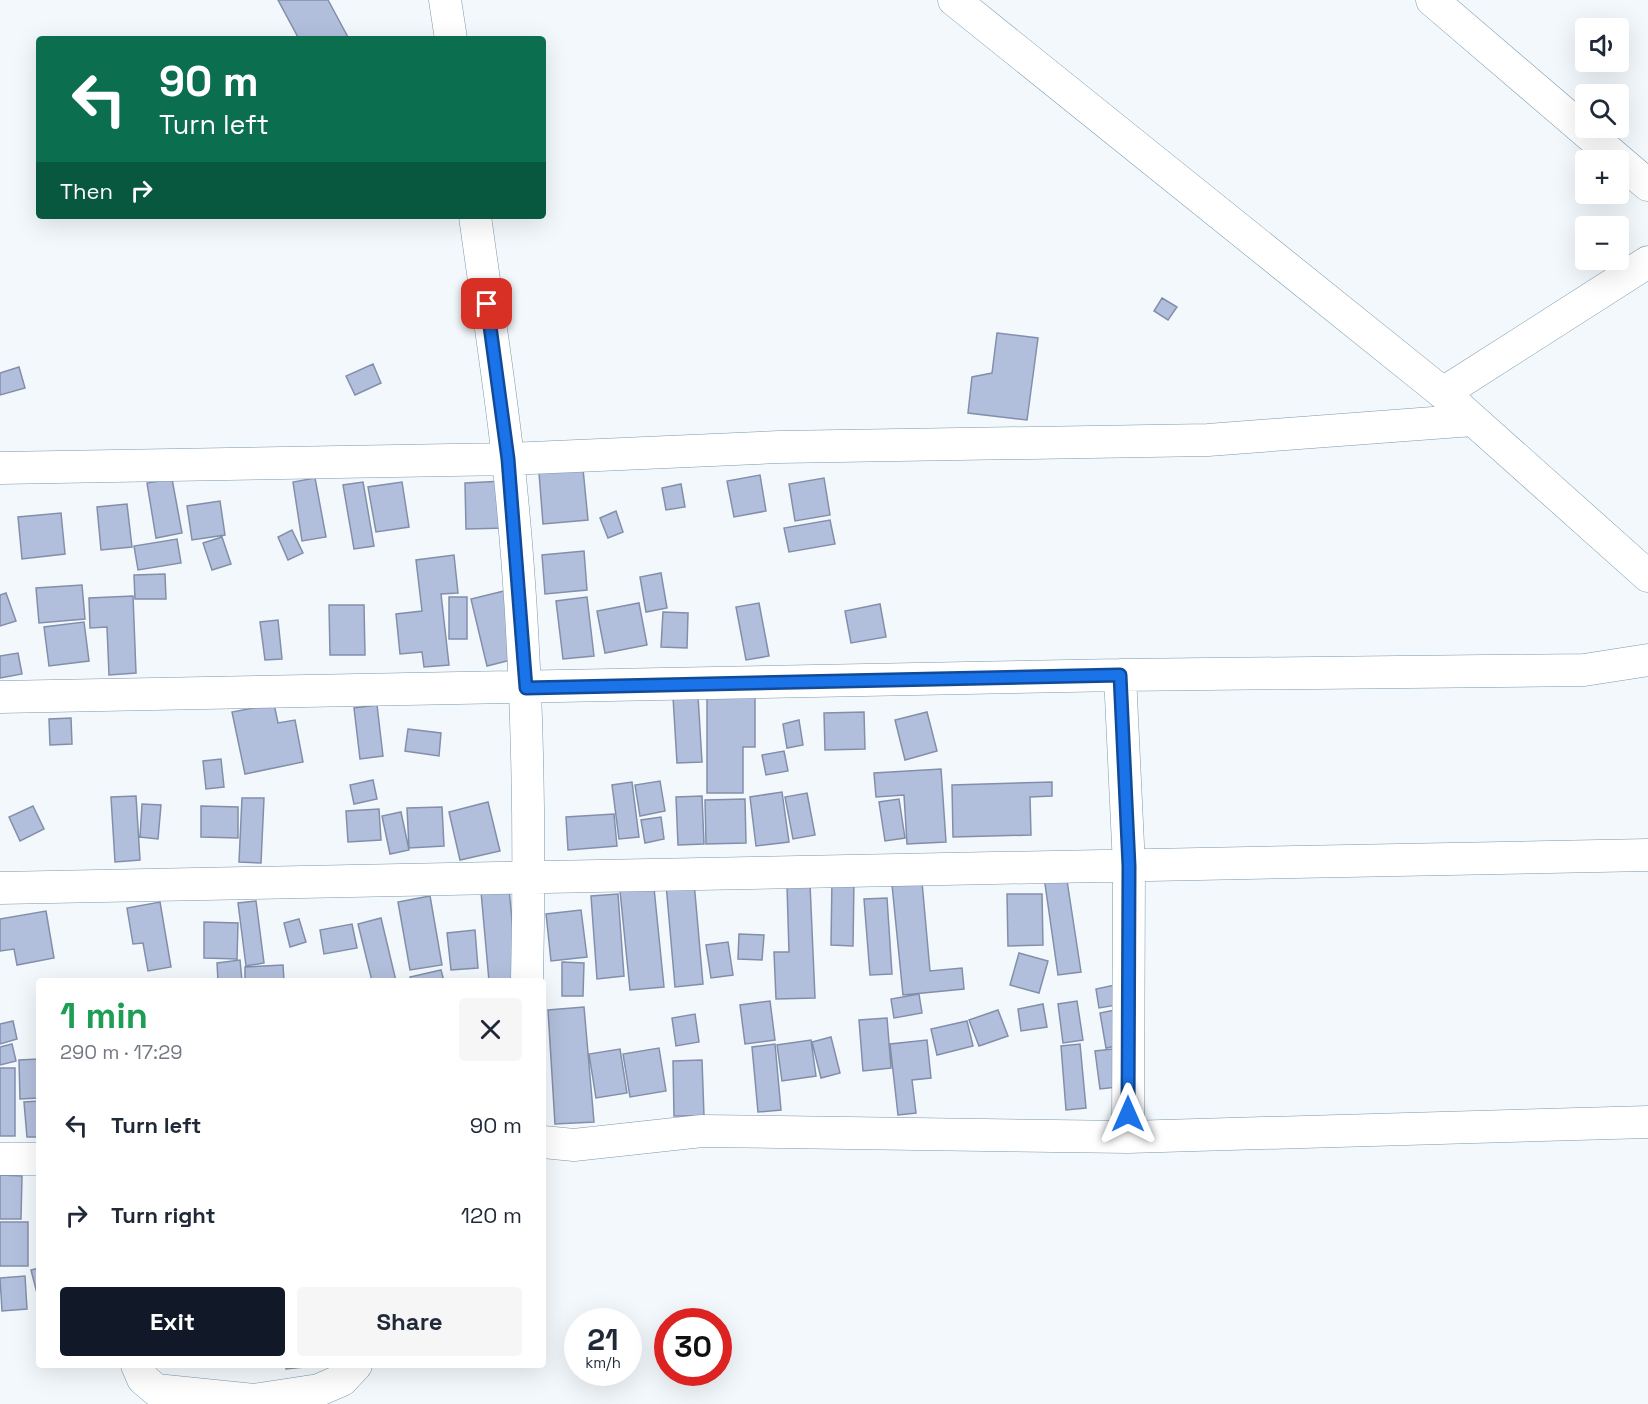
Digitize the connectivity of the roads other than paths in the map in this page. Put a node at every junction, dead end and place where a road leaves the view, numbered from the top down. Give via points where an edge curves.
1 (445, 0) edge
2 (1432, 0) edge
3 (972, 5) edge
4 (451, 36) edge
5 (1648, 185) edge
6 (475, 219) edge
7 (1648, 262) edge
8 (1443, 393) junction
9 (1473, 420) junction
10 (508, 459) junction
11 (0, 468) edge
12 (1648, 576) edge
13 (1648, 660) edge
14 (1120, 675) junction
15 (526, 688) junction
16 (0, 697) edge
17 (1648, 855) edge
18 (1129, 866) junction
19 (529, 877) junction
20 (0, 888) edge
21 (527, 978) edge
22 (1648, 1122) edge
23 (1128, 1137) junction
24 (546, 1142) edge
25 (0, 1159) edge
26 (36, 1159) edge
27 (138, 1368) edge
28 (353, 1368) edge

1 - 4 street
2 - 5 street
3 - 8 street
6 - 10 street
7 - 8 street
8 - 9 street
9 - 10 street via 1208,440 779,447
9 - 12 street
10 - 11 street
10 - 15 street
13 - 14 street via 1584,670
14 - 15 street
14 - 18 street
15 - 16 street
15 - 19 street
17 - 18 street
18 - 19 street
18 - 23 street
19 - 20 street
19 - 21 street
22 - 23 street
23 - 24 street via 702,1131 574,1145
25 - 26 street
27 - 28 street via 143,1379 156,1390 254,1400 320,1390 342,1380

